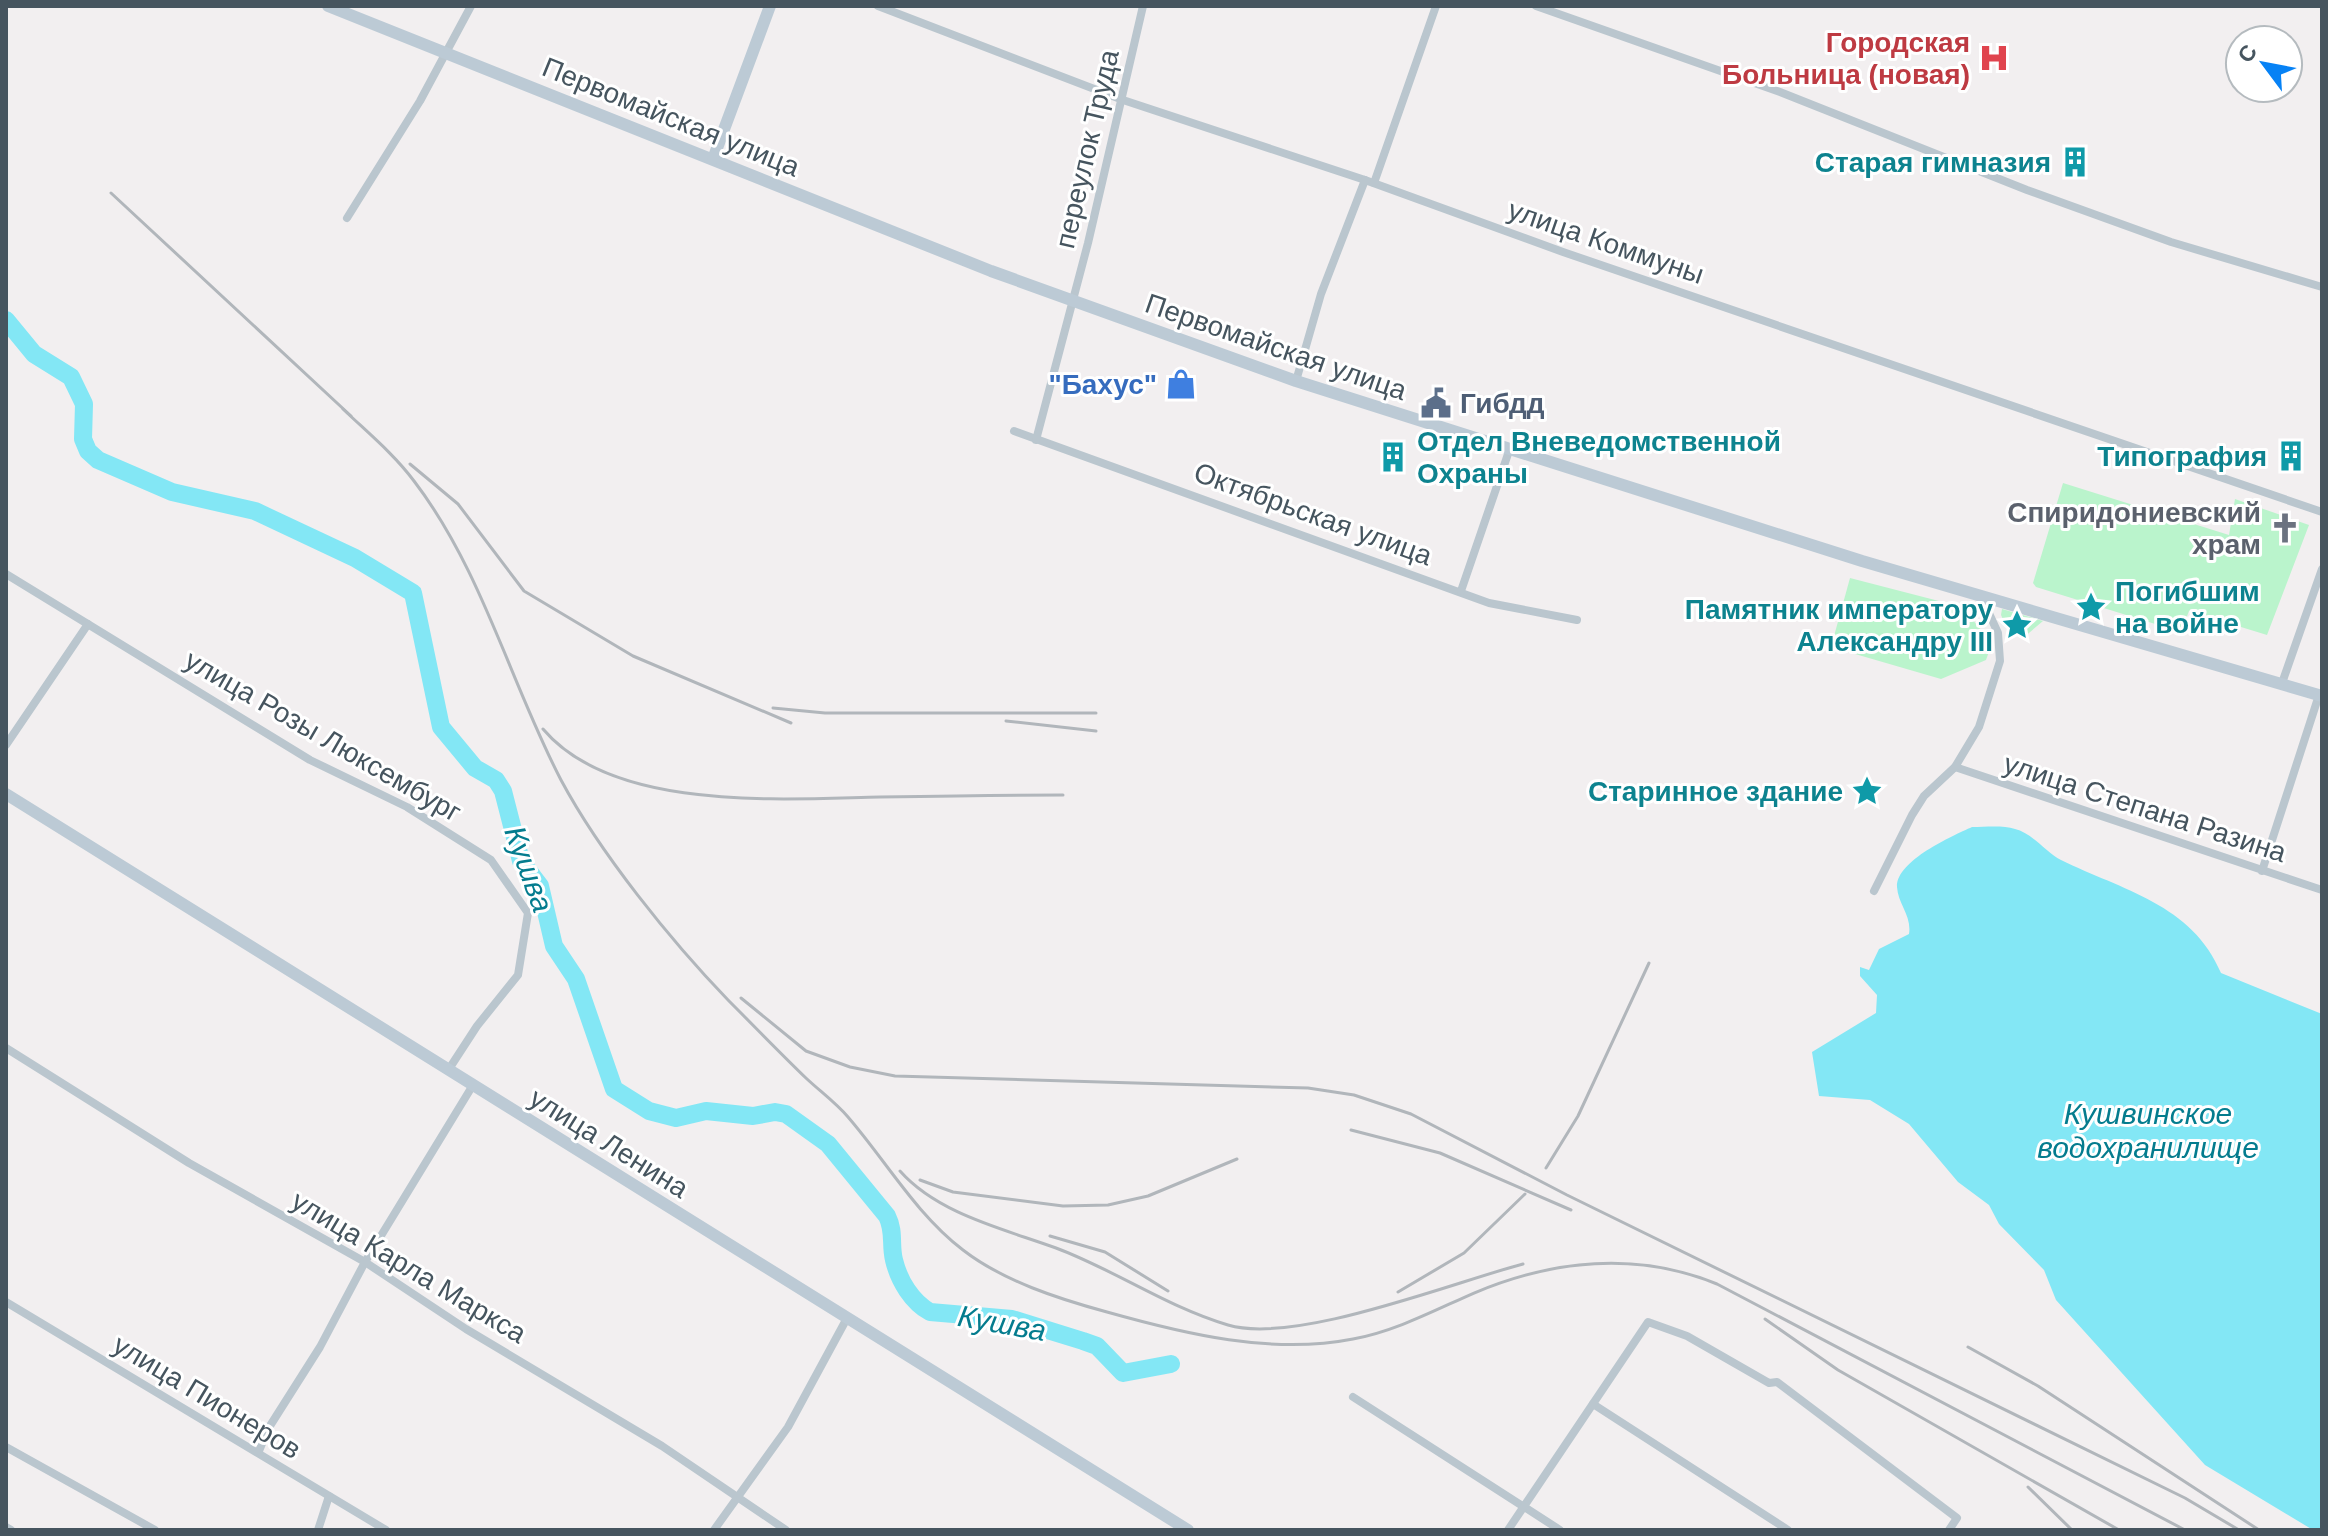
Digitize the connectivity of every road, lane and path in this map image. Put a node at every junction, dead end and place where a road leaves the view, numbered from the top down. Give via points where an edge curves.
1 (328, 6) edge
2 (471, 6) edge
3 (770, 6) edge
4 (878, 6) edge
5 (1143, 6) edge
6 (1436, 6) edge
7 (1536, 6) edge
8 (444, 54) junction
9 (1123, 100) junction
10 (713, 159) junction
11 (1370, 181) junction
12 (347, 218) dead end
13 (2322, 287) edge
14 (1072, 301) junction
15 (1296, 381) junction
16 (1014, 431) dead end
17 (1036, 440) junction
18 (1509, 451) junction
19 (2322, 512) edge
20 (2322, 569) edge
21 (6, 574) edge
22 (1461, 591) junction
23 (1981, 596) junction
24 (1577, 620) dead end
25 (88, 624) junction
26 (2282, 683) junction
27 (2321, 696) edge
28 (6, 745) edge
29 (1955, 767) junction
30 (6, 794) edge
31 (2262, 871) junction
32 (2322, 890) edge
33 (1874, 891) dead end
34 (6, 1048) edge
35 (449, 1069) junction
36 (473, 1085) junction
37 (365, 1262) junction
38 (6, 1302) edge
39 (846, 1320) junction
40 (1353, 1397) dead end
41 (1593, 1404) junction
42 (6, 1447) edge
43 (259, 1451) junction
44 (329, 1496) junction
45 (736, 1496) junction
46 (1523, 1508) junction
47 (6, 1527) edge
48 (11, 1530) edge
49 (155, 1530) edge
50 (318, 1530) edge
51 (386, 1530) edge
52 (714, 1530) edge
53 (786, 1530) edge
54 (1188, 1530) edge
55 (1508, 1530) edge
56 (1560, 1530) edge
57 (1788, 1530) edge
58 (1949, 1530) edge

1 - 8 main road, Первомайская улица
2 - 8 street
3 - 10 main road
4 - 9 street, улица Коммуны
5 - 9 street, переулок Труда
6 - 11 street
7 - 13 street via 1780,92 2056,201
8 - 10 main road, Первомайская улица
8 - 12 street
9 - 11 street, улица Коммуны
9 - 14 street, переулок Труда
10 - 14 main road, Первомайская улица
11 - 15 street via 1321,294
11 - 19 street, улица Коммуны
14 - 15 main road, Первомайская улица
14 - 17 street, переулок Труда
15 - 18 main road, Первомайская улица
16 - 17 street, Октябрьская улица
17 - 22 street, Октябрьская улица
18 - 22 street
18 - 23 main road, Первомайская улица
20 - 26 street
21 - 25 street, улица Розы Люксембург
22 - 24 street, Октябрьская улица via 1489,603
23 - 26 main road, Первомайская улица
23 - 29 street via 1998,633 2000,661 1979,727
25 - 28 street
25 - 35 street, улица Розы Люксембург via 310,760 407,807 491,860 528,913 518,975
26 - 27 main road, Первомайская улица
27 - 31 street
29 - 31 street, улица Степана Разина
29 - 33 street via 1918,806
30 - 35 main road, улица Ленина
31 - 32 street, улица Степана Разина
34 - 37 street, улица Карла Маркса via 189,1163
35 - 36 main road, улица Ленина
36 - 37 street
36 - 39 main road, улица Ленина
37 - 43 street
37 - 45 street, улица Карла Маркса
38 - 43 street, улица Пионеров
39 - 45 street via 788,1427
39 - 54 main road, улица Ленина
40 - 46 street
41 - 46 street
41 - 57 street
41 - 58 street via 1648,1322 1687,1336 1769,1383 1777,1382 1957,1518
42 - 49 street
43 - 44 street, улица Пионеров
44 - 50 street
44 - 51 street, улица Пионеров
45 - 52 street
45 - 53 street, улица Карла Маркса
46 - 55 street
46 - 56 street
47 - 48 street

